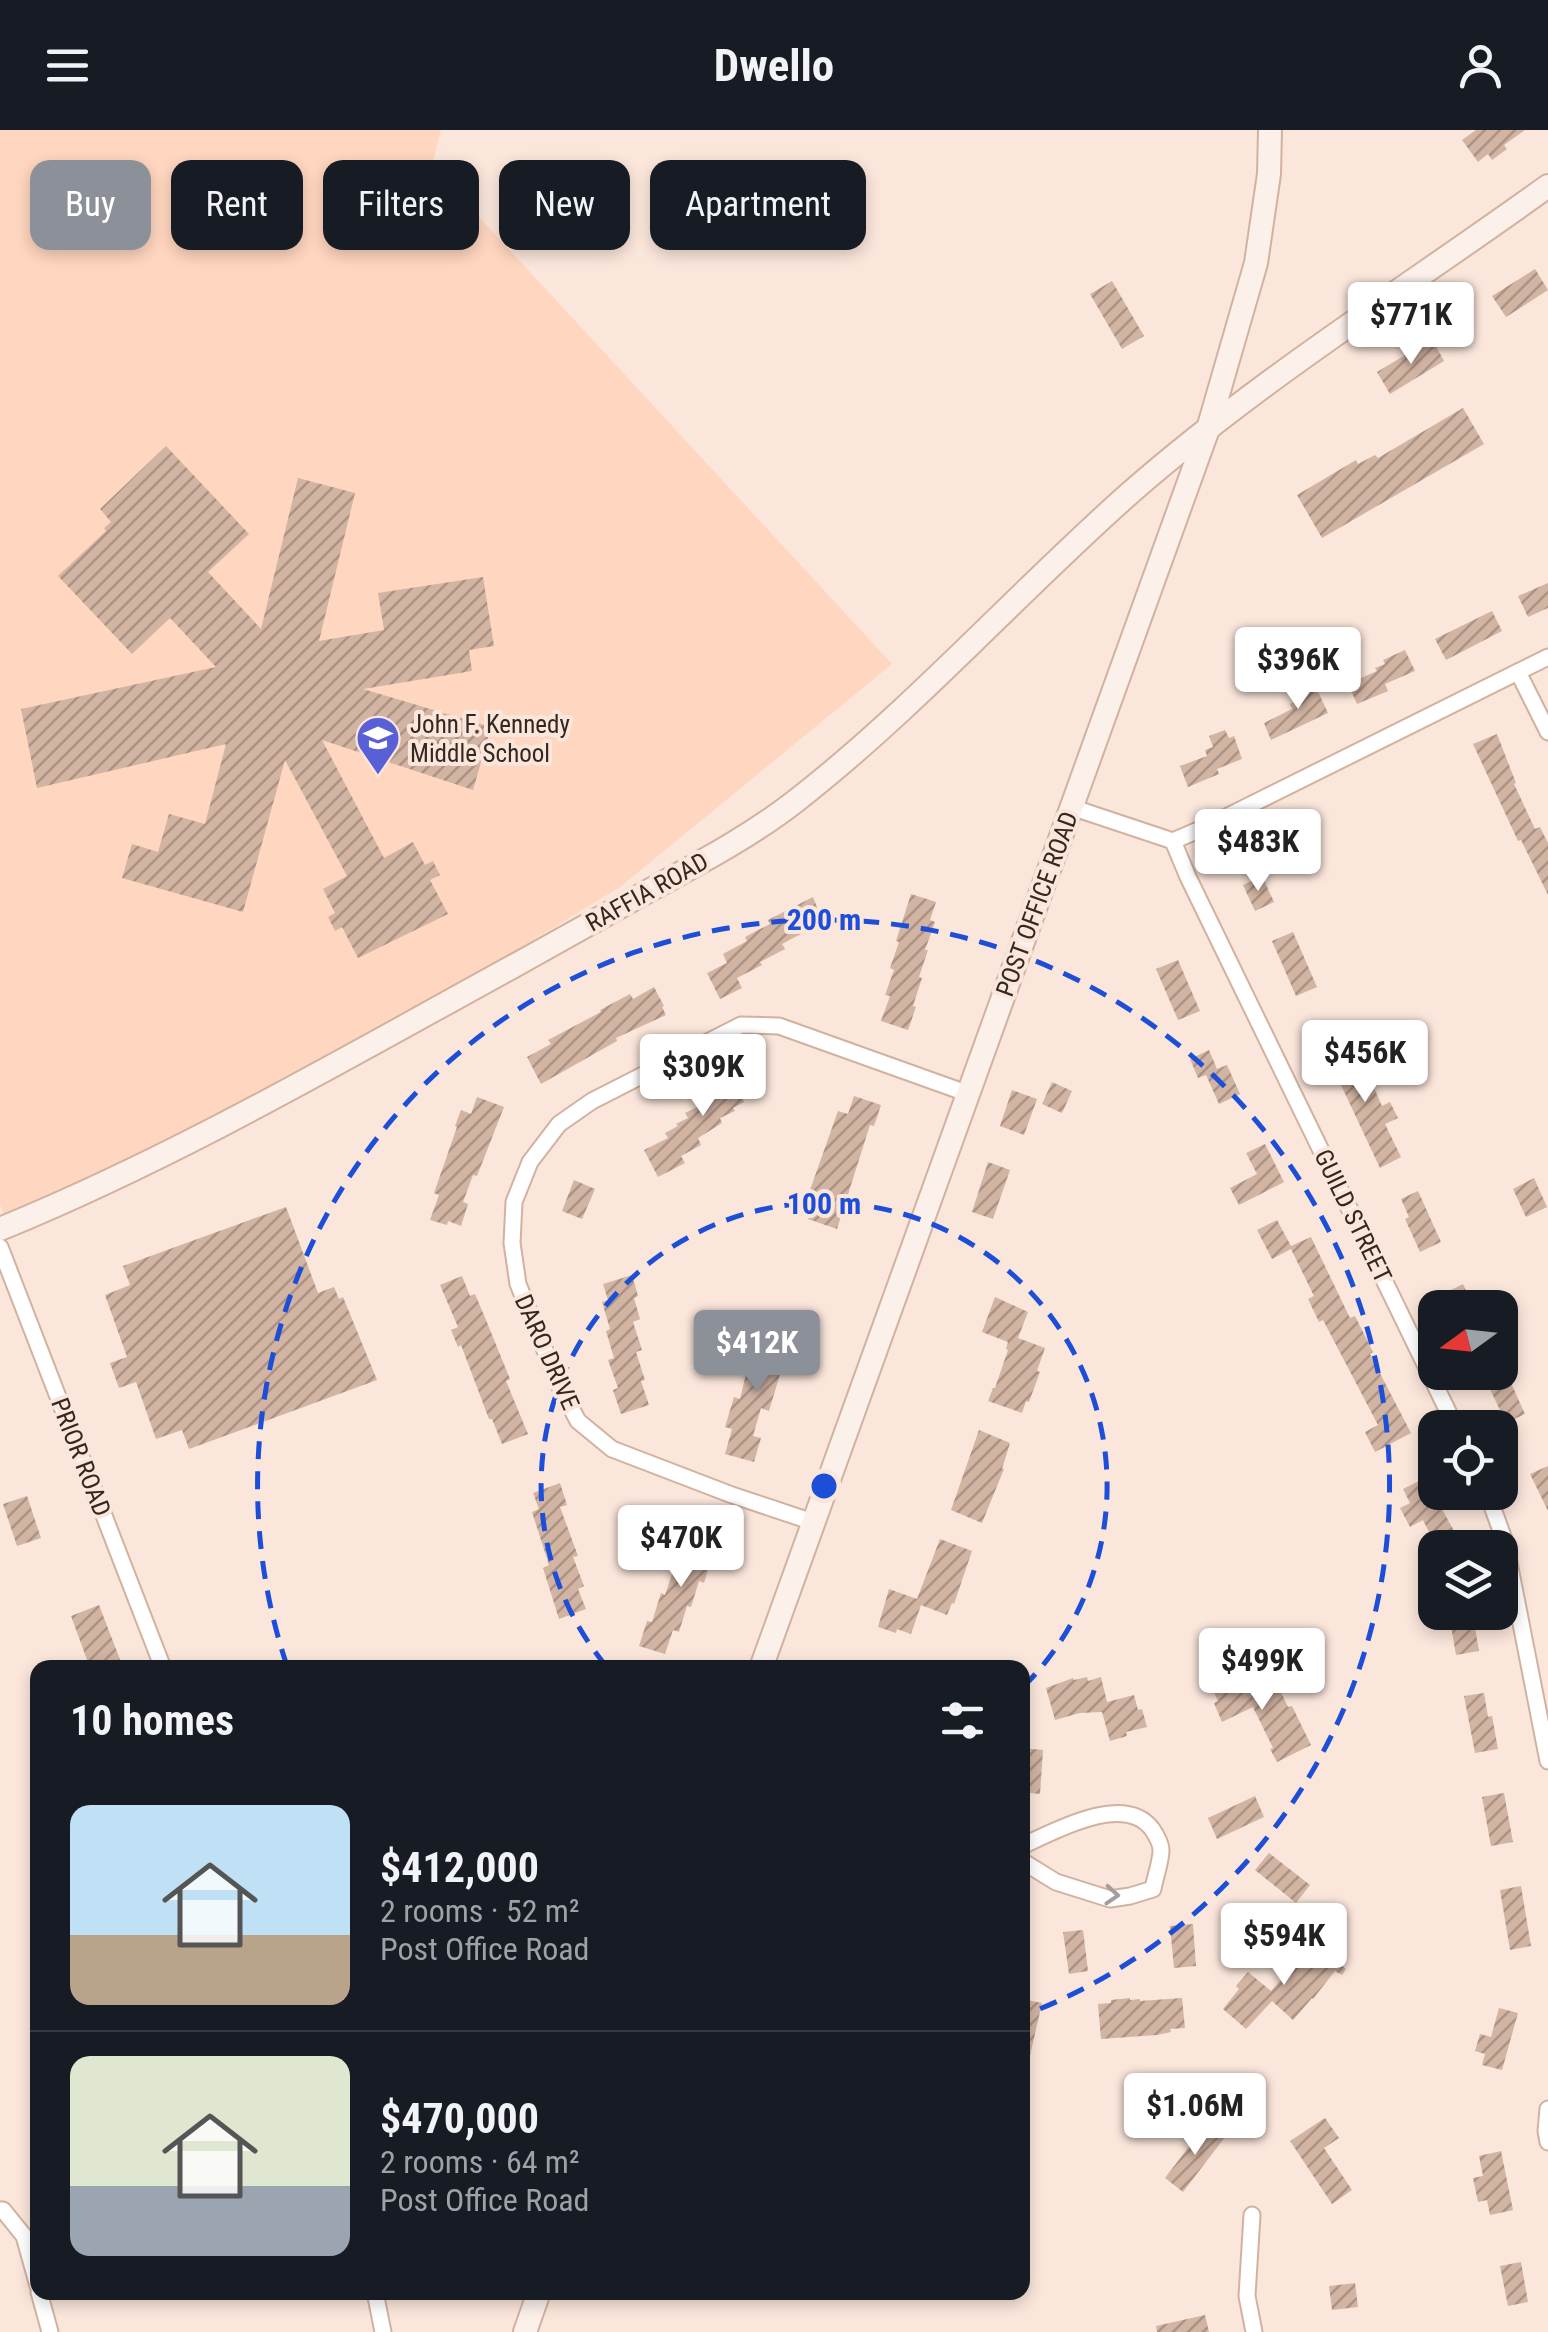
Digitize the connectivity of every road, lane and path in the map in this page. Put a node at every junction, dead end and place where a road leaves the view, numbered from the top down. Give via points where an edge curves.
1 (1270, 130) edge
2 (1548, 186) edge
3 (1208, 429) junction
4 (1548, 657) edge
5 (1518, 672) junction
6 (1548, 732) edge
7 (1072, 807) junction
8 (1173, 841) junction
9 (968, 1094) junction
10 (0, 1228) edge
11 (0, 1247) edge
12 (1447, 1410) edge
13 (1494, 1510) edge
14 (813, 1522) junction
15 (161, 1660) edge
16 (763, 1660) edge
17 (1548, 1761) edge
18 (1030, 1843) edge
19 (1030, 1866) edge
20 (1548, 2109) edge
21 (1548, 2142) edge
22 (0, 2210) edge
23 (1252, 2215) dead end
24 (30, 2259) edge
25 (41, 2300) edge
26 (377, 2300) edge
27 (536, 2300) edge
28 (50, 2332) edge
29 (383, 2332) edge
30 (525, 2332) edge
31 (1254, 2332) edge

1 - 3 main road, POST OFFICE ROAD via 1256,263
2 - 3 main road, RAFFIA ROAD
3 - 7 main road, POST OFFICE ROAD
3 - 10 main road, RAFFIA ROAD via 1131,492 853,753 764,823 370,1045 198,1136
4 - 5 street
5 - 6 street
5 - 8 street
7 - 8 street
7 - 9 main road, POST OFFICE ROAD
8 - 12 street, GUILD STREET
9 - 14 main road, POST OFFICE ROAD
9 - 14 street, DARO DRIVE via 779,1026 740,1025 560,1124 530,1162 514,1202 518,1284 578,1421 612,1449
11 - 15 street, PRIOR ROAD
13 - 17 street
14 - 16 main road, POST OFFICE ROAD
19 -> 18 street via 1110,1899 1152,1888 1162,1848 1146,1822 1107,1812
20 - 21 street
22 - 24 street via 24,2236
23 - 31 street via 1248,2296
25 - 28 street
26 - 29 street
27 - 30 main road

